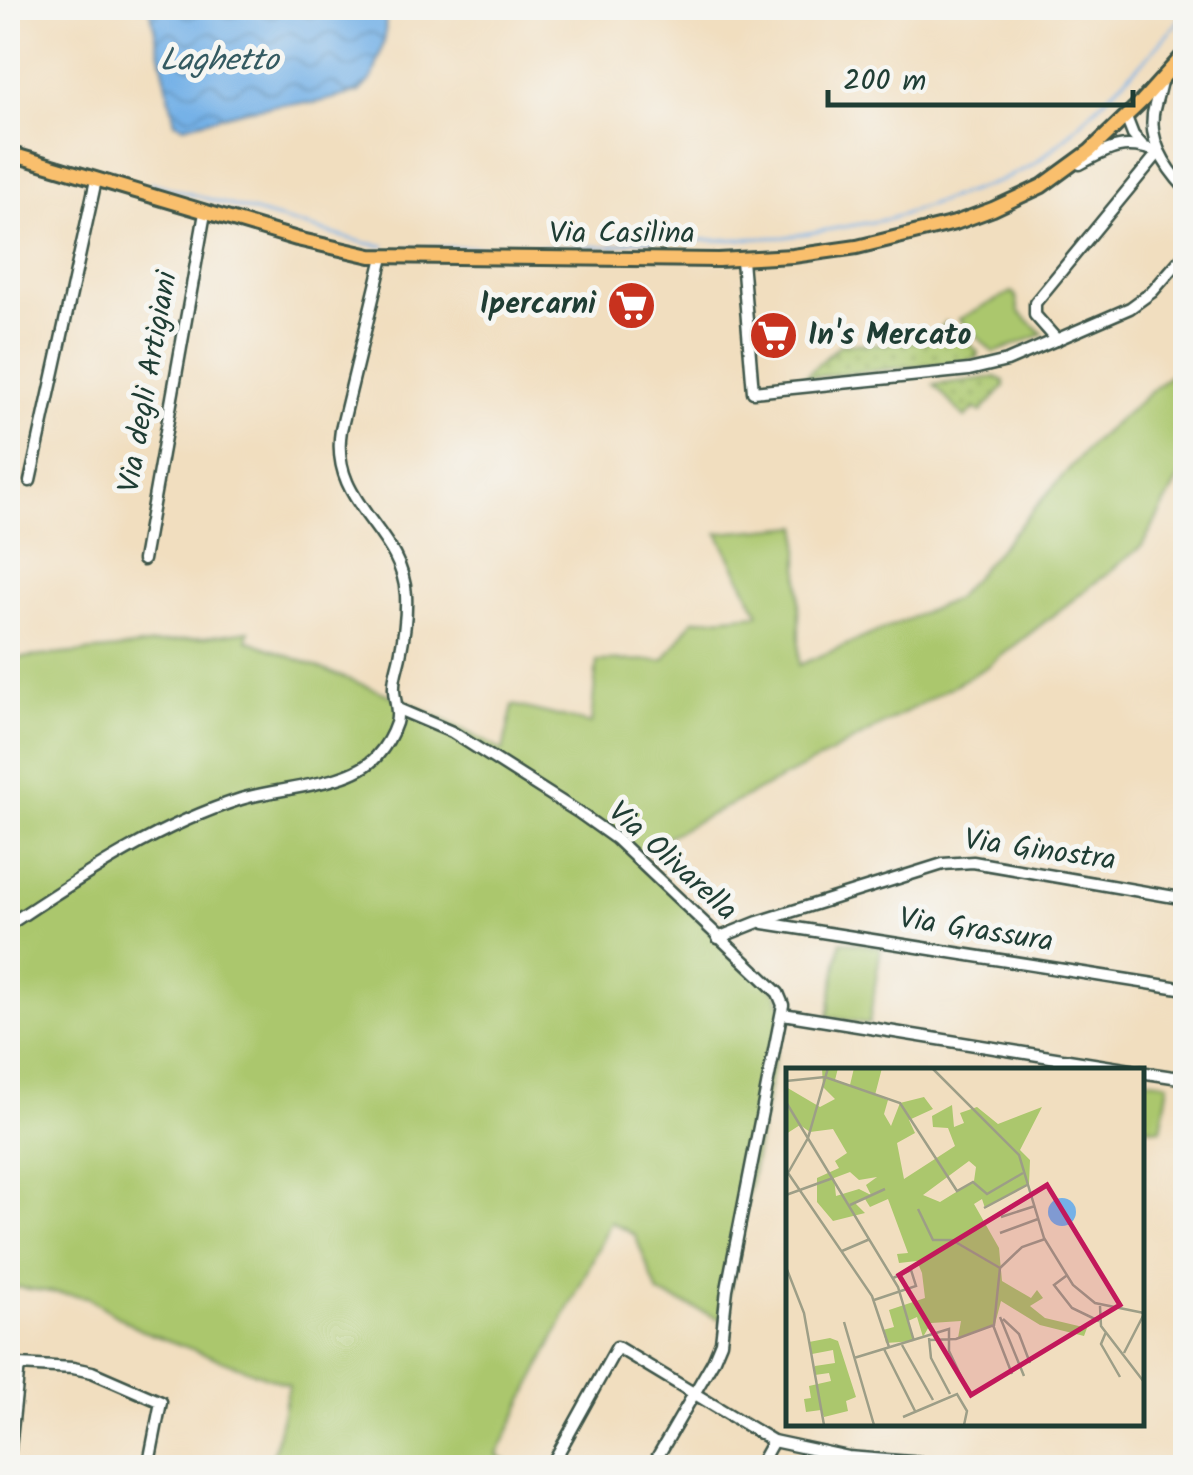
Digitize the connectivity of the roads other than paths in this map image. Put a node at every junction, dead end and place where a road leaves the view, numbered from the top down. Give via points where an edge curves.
1 (1186, 52) edge
2 (1161, 80) junction
3 (1128, 114) junction
4 (1152, 129) junction
5 (1142, 146) junction
6 (1159, 152) junction
7 (8, 153) edge
8 (96, 180) junction
9 (1053, 180) junction
10 (1186, 189) edge
11 (205, 212) junction
12 (1186, 253) edge
13 (382, 257) junction
14 (742, 260) junction
15 (1058, 340) junction
16 (30, 480) dead end
17 (142, 560) dead end
18 (398, 709) junction
19 (1186, 899) edge
20 (758, 922) junction
21 (8, 925) edge
22 (718, 938) junction
23 (1186, 988) edge
24 (783, 1014) junction
25 (1119, 1068) edge
26 (1143, 1073) edge
27 (1186, 1080) edge
28 (694, 1391) junction
29 (774, 1441) junction
30 (915, 1465) edge
31 (8, 1467) edge
32 (148, 1468) edge
33 (550, 1468) edge
34 (651, 1468) edge
35 (758, 1468) edge
36 (987, 1468) edge

1 - 2 main road, Via Casilina
2 - 3 main road, Via Casilina
2 - 4 street
3 - 4 street
3 - 5 street
3 - 9 main road, Via Casilina
4 - 6 street
5 - 6 street
5 - 9 street via 1109,149
6 - 10 street
6 - 15 street via 1034,303 1034,316
7 - 8 main road, Via Casilina
8 - 11 main road, Via Casilina
8 - 16 street
9 - 14 main road, Via Casilina via 971,218 899,237
11 - 13 main road, Via Casilina
11 - 17 street, Via degli Artigiani
12 - 15 street via 1134,306
13 - 14 main road, Via Casilina
13 - 18 street via 339,454 348,486 394,555 404,583 404,636 394,686
14 - 15 street via 753,392 982,368
18 - 21 street via 383,749 360,770 258,794 189,819 102,864
18 - 22 street, Via Olivarella via 452,732 578,812
19 - 20 street, Via Ginostra via 958,861
20 - 22 street, Via Ginostra
20 - 23 street, Via Grassura
22 - 24 street, Via Olivarella via 778,993
24 - 25 street
24 - 28 street via 721,1342
26 - 27 street
28 - 29 street
28 - 33 street via 618,1348
28 - 34 street
29 - 30 street
29 - 35 street
30 - 36 street
31 - 32 street via 19,1365 92,1372 161,1402

